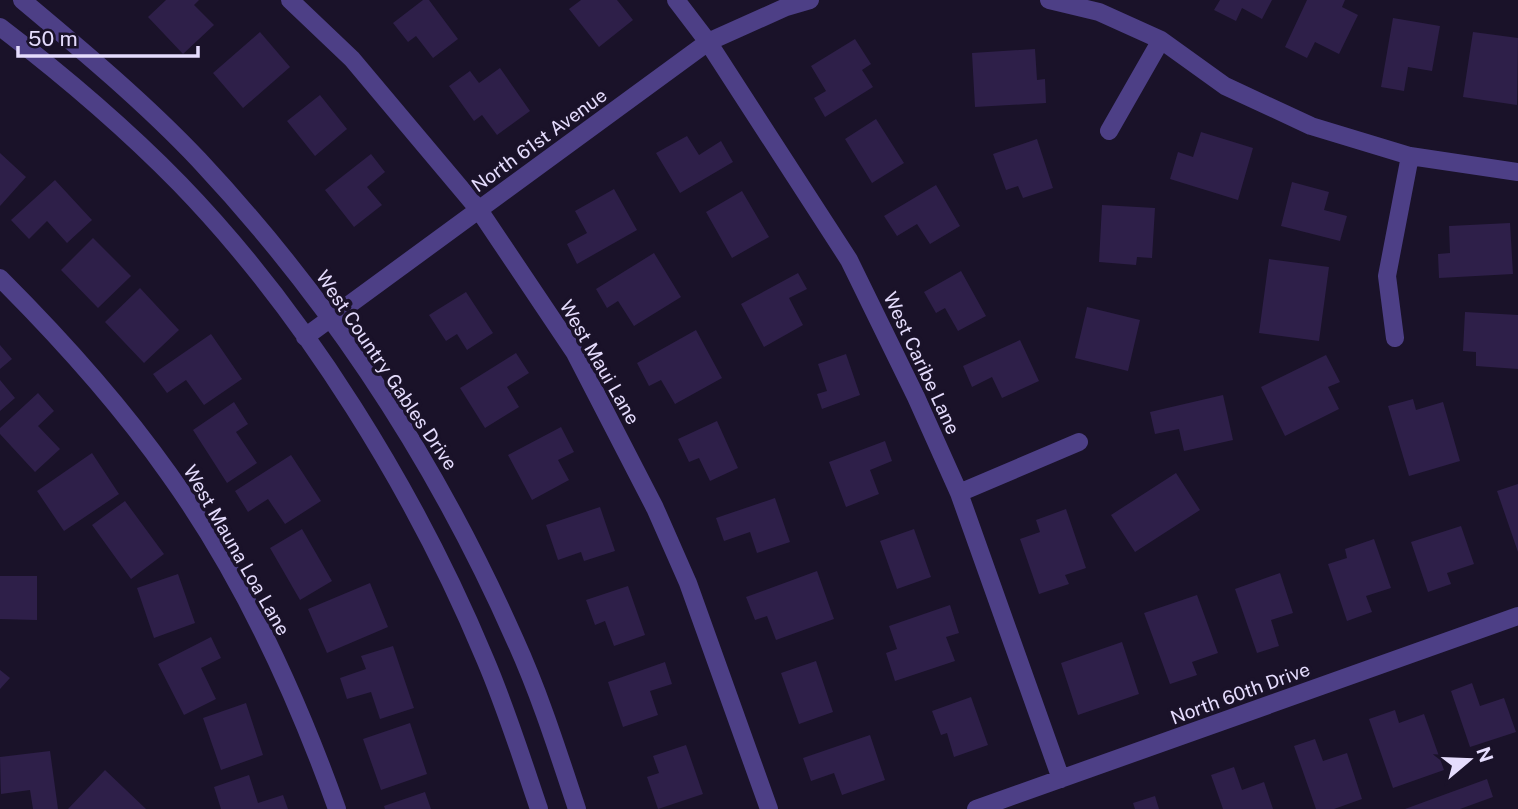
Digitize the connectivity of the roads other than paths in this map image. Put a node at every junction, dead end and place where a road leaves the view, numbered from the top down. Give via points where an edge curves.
1 (22, 0) edge
2 (290, 0) edge
3 (676, 0) edge
4 (810, 0) edge
5 (1049, 0) edge
6 (0, 27) edge
7 (1161, 40) junction
8 (708, 42) junction
9 (1109, 131) dead end
10 (1410, 156) junction
11 (1518, 172) edge
12 (479, 210) junction
13 (0, 278) edge
14 (331, 318) junction
15 (305, 337) junction
16 (1395, 338) dead end
17 (1079, 442) dead end
18 (959, 493) junction
19 (1518, 616) edge
20 (1061, 779) junction
21 (337, 809) edge
22 (539, 809) edge
23 (577, 809) edge
24 (769, 809) edge
25 (976, 809) edge

1 - 14 street, West Country Gables Drive via 197,158 277,248
2 - 12 street, West Maui Lane via 352,59
3 - 8 street, West Caribe Lane
4 - 8 street, North 61st Avenue
5 - 7 street via 1099,12
6 - 15 street via 179,183
7 - 9 street
7 - 10 street via 1225,86 1311,126
8 - 12 street, North 61st Avenue
8 - 18 street, West Caribe Lane via 849,260
10 - 11 street
10 - 16 street via 1387,276
12 - 14 street, North 61st Avenue
12 - 24 street, West Maui Lane via 575,353 655,508 688,583
13 - 21 street, West Mauna Loa Lane via 118,406 178,487 269,643
14 - 15 street, North 61st Avenue
14 - 23 street, West Country Gables Drive via 417,447 484,571 541,704
15 - 22 street via 392,471 454,589 490,671
17 - 18 street
18 - 20 street, West Caribe Lane
19 - 20 street, North 60th Drive
20 - 25 street, North 60th Drive

